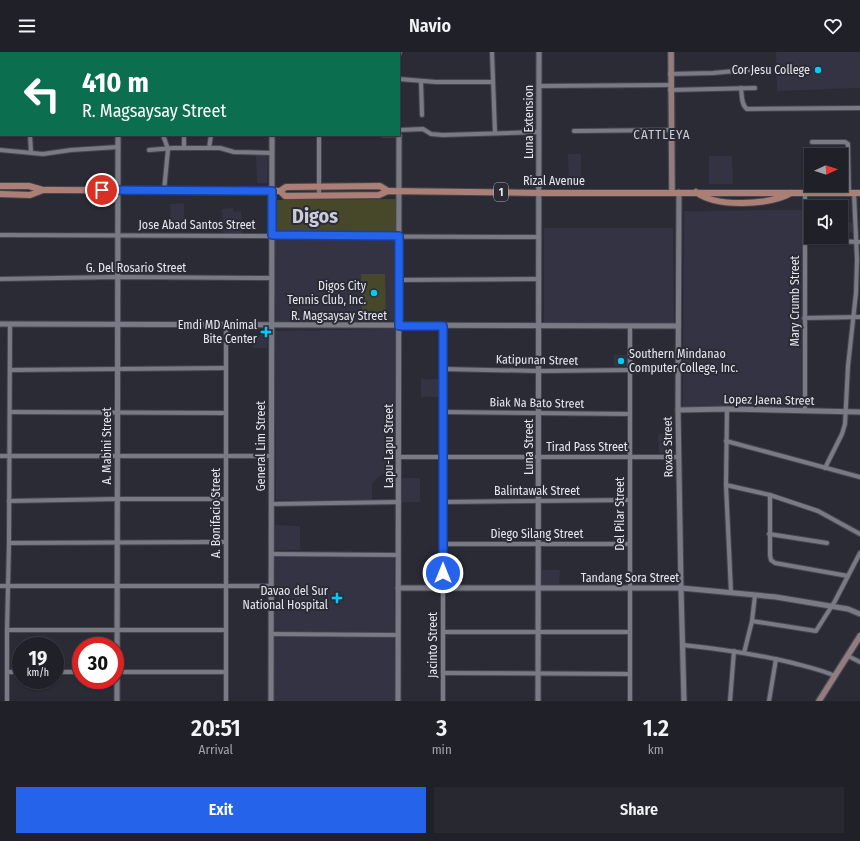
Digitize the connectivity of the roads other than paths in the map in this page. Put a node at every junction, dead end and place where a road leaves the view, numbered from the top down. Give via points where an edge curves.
1 (492, 52) edge
2 (539, 52) edge
3 (671, 52) edge
4 (757, 69) dead end
5 (670, 74) junction
6 (400, 79) edge
7 (421, 81) junction
8 (493, 82) junction
9 (539, 86) junction
10 (670, 88) junction
11 (741, 88) junction
12 (755, 88) dead end
13 (860, 108) edge
14 (422, 114) dead end
15 (400, 130) edge
16 (671, 130) junction
17 (574, 131) dead end
18 (539, 132) junction
19 (495, 133) junction
20 (30, 136) edge
21 (118, 136) edge
22 (163, 136) edge
23 (184, 136) edge
24 (211, 136) edge
25 (272, 136) edge
26 (319, 136) edge
27 (399, 136) edge
28 (812, 142) dead end
29 (118, 147) junction
30 (168, 148) junction
31 (184, 148) junction
32 (209, 148) junction
33 (0, 150) edge
34 (149, 150) dead end
35 (31, 152) junction
36 (272, 153) junction
37 (0, 186) edge
38 (319, 186) junction
39 (335, 186) junction
40 (43, 190) junction
41 (118, 190) junction
42 (164, 191) junction
43 (272, 191) junction
44 (280, 191) junction
45 (388, 191) junction
46 (399, 191) junction
47 (676, 192) junction
48 (696, 192) junction
49 (792, 192) junction
50 (804, 192) edge
51 (805, 192) joint
52 (539, 193) junction
53 (854, 193) edge
54 (0, 194) edge
55 (319, 195) junction
56 (335, 195) junction
57 (805, 200) edge
58 (0, 235) edge
59 (272, 235) junction
60 (118, 236) junction
61 (399, 236) junction
62 (539, 237) junction
63 (848, 242) edge
64 (858, 242) edge
65 (805, 244) edge
66 (118, 277) junction
67 (272, 278) junction
68 (0, 279) edge
69 (399, 280) junction
70 (539, 280) junction
71 (854, 317) junction
72 (860, 317) edge
73 (804, 318) junction
74 (0, 324) edge
75 (10, 324) junction
76 (117, 325) junction
77 (226, 325) junction
78 (271, 325) junction
79 (399, 326) junction
80 (443, 326) junction
81 (539, 326) junction
82 (630, 326) junction
83 (678, 326) junction
84 (117, 368) junction
85 (226, 368) junction
86 (443, 369) junction
87 (10, 370) junction
88 (631, 370) junction
89 (539, 371) junction
90 (727, 409) junction
91 (678, 410) junction
92 (805, 410) junction
93 (10, 412) junction
94 (117, 412) junction
95 (443, 412) junction
96 (846, 412) junction
97 (860, 412) edge
98 (226, 413) junction
99 (539, 413) junction
100 (630, 414) junction
101 (726, 441) junction
102 (117, 455) junction
103 (0, 456) edge
104 (10, 456) junction
105 (226, 456) junction
106 (271, 456) junction
107 (398, 457) junction
108 (443, 457) junction
109 (539, 457) junction
110 (630, 457) junction
111 (678, 457) junction
112 (825, 468) junction
113 (860, 477) edge
114 (726, 485) junction
115 (770, 496) junction
116 (117, 499) junction
117 (226, 499) junction
118 (630, 500) junction
119 (9, 501) junction
120 (398, 502) junction
121 (443, 502) junction
122 (539, 502) junction
123 (271, 504) junction
124 (769, 534) junction
125 (860, 534) edge
126 (117, 542) junction
127 (226, 542) junction
128 (9, 543) junction
129 (827, 543) dead end
130 (443, 544) junction
131 (539, 544) junction
132 (630, 544) junction
133 (860, 553) edge
134 (271, 554) junction
135 (398, 555) junction
136 (848, 576) junction
137 (0, 586) edge
138 (9, 586) junction
139 (117, 586) junction
140 (226, 586) junction
141 (271, 586) junction
142 (398, 588) junction
143 (443, 588) junction
144 (630, 588) junction
145 (681, 588) junction
146 (538, 589) junction
147 (730, 592) junction
148 (755, 595) junction
149 (832, 606) junction
150 (860, 614) edge
151 (752, 621) junction
152 (7, 630) junction
153 (117, 630) junction
154 (226, 630) junction
155 (443, 632) junction
156 (538, 632) junction
157 (630, 632) junction
158 (271, 634) junction
159 (398, 635) junction
160 (860, 636) edge
161 (117, 637) edge
162 (683, 645) junction
163 (734, 651) junction
164 (744, 653) junction
165 (848, 656) junction
166 (776, 659) junction
167 (860, 662) edge
168 (7, 672) junction
169 (12, 672) edge
170 (124, 672) edge
171 (226, 672) junction
172 (443, 673) junction
173 (538, 674) junction
174 (630, 674) junction
175 (835, 676) junction
176 (117, 689) edge
177 (7, 701) edge
178 (117, 701) edge
179 (226, 701) edge
180 (271, 701) edge
181 (398, 701) edge
182 (443, 701) edge
183 (538, 701) edge
184 (630, 701) edge
185 (684, 701) edge
186 (730, 701) edge
187 (769, 701) edge
188 (819, 701) edge

1 - 8 street
2 - 9 street, Luna Extension
3 - 5 main road
4 - 5 street
5 - 10 main road
6 - 7 street
7 - 8 street
7 - 14 street
8 - 19 street
9 - 10 street
9 - 18 street, Luna Extension
10 - 11 street
10 - 16 main road
11 - 12 street
11 - 13 street via 743,104 747,109
15 - 19 street via 423,130 443,136
16 - 17 street
16 - 47 main road
18 - 19 street
18 - 52 street, Luna Extension
20 - 35 street
21 - 29 street, A. Mabini Street
22 - 30 street
23 - 31 street
24 - 32 street
25 - 36 street, General Lim Street
26 - 38 street
27 - 46 street, Lapu-Lapu Street
28 - 53 street via 848,144
29 - 35 street via 43,154
29 - 41 street, A. Mabini Street
30 - 31 street
30 - 34 street
30 - 42 street
31 - 32 street
32 - 36 street via 234,152
33 - 35 street
36 - 43 street, General Lim Street
37 - 40 main road, Rizal Avenue / 1 via 29,186
38 - 39 main road, Rizal Avenue / 1
38 - 44 main road, Rizal Avenue / 1 via 286,187
38 - 55 street
39 - 45 main road, Rizal Avenue / 1 via 380,186
39 - 56 main road
40 - 41 main road, Rizal Avenue / 1
40 - 54 main road, Rizal Avenue / 1 via 30,195
41 - 42 main road, Rizal Avenue / 1
41 - 60 street, A. Mabini Street
42 - 43 main road, Rizal Avenue / 1
43 - 44 main road, Rizal Avenue / 1
43 - 59 street, General Lim Street
44 - 55 main road, Rizal Avenue / 1 via 285,196
45 - 46 main road, Rizal Avenue / 1
45 - 56 main road, Rizal Avenue / 1 via 379,195
46 - 52 main road, Rizal Avenue / 1
46 - 61 street, Lapu-Lapu Street
47 - 48 main road, Rizal Avenue / 1
47 - 52 main road, Rizal Avenue / 1
47 - 83 street, Roxas Street
48 - 49 main road, Rizal Avenue / 1
48 - 49 main road, Rizal Avenue / 1 via 710,200 729,202 768,201 782,198
49 - 50 main road, Rizal Avenue / 1
51 - 53 main road, Rizal Avenue / 1
51 - 57 street, Mary Crumb Street
52 - 62 street, Luna Street
53 - 64 street
55 - 56 main road, Rizal Avenue / 1
58 - 60 street, Jose Abad Santos Street
59 - 60 street, Jose Abad Santos Street
59 - 61 street, Jose Abad Santos Street
59 - 67 street, General Lim Street
60 - 66 street, A. Mabini Street
61 - 62 street, Jose Abad Santos Street
61 - 69 street, Lapu-Lapu Street
62 - 70 street, Luna Street
63 - 64 street
64 - 71 street
65 - 73 street, Mary Crumb Street
66 - 67 street, G. Del Rosario Street
66 - 68 street, G. Del Rosario Street
66 - 76 street, A. Mabini Street
67 - 78 street, General Lim Street
69 - 70 street
69 - 79 street, Lapu-Lapu Street
70 - 81 street, Luna Street
71 - 72 street
71 - 73 street
71 - 96 street
73 - 92 street, Mary Crumb Street
74 - 75 street, R. Magsaysay Street
75 - 76 street, R. Magsaysay Street
75 - 87 street
76 - 77 street, R. Magsaysay Street
76 - 84 street, A. Mabini Street
77 - 78 street, R. Magsaysay Street
77 - 85 street, A. Bonifacio Street
78 - 79 street, R. Magsaysay Street
78 - 106 street, General Lim Street
79 - 80 street, R. Magsaysay Street
79 - 107 street, Lapu-Lapu Street
80 - 81 street, R. Magsaysay Street
80 - 86 street, Jacinto Street
81 - 82 street, R. Magsaysay Street
81 - 89 street, Luna Street
82 - 83 street, R. Magsaysay Street
82 - 88 street, Del Pilar Street
83 - 91 street, Roxas Street
84 - 85 street
84 - 87 street
84 - 94 street, A. Mabini Street
85 - 98 street, A. Bonifacio Street
86 - 89 street, Katipunan Street
86 - 95 street, Jacinto Street
87 - 93 street
88 - 89 street, Katipunan Street
88 - 100 street, Del Pilar Street
89 - 99 street, Luna Street
90 - 91 street, Lopez Jaena Street
90 - 92 street, Lopez Jaena Street
90 - 101 street
91 - 111 street, Roxas Street
92 - 96 street, Lopez Jaena Street
93 - 94 street
93 - 104 street
94 - 98 street
94 - 102 street, A. Mabini Street
95 - 99 street, Biak Na Bato Street
95 - 108 street, Jacinto Street
96 - 97 street, Lopez Jaena Street
96 - 112 street via 844,430
98 - 105 street, A. Bonifacio Street
99 - 100 street, Biak Na Bato Street
99 - 109 street, Luna Street
100 - 110 street, Del Pilar Street
101 - 112 street
101 - 114 street
102 - 104 street
102 - 105 street
102 - 116 street, A. Mabini Street
103 - 104 street
104 - 119 street
105 - 106 street
105 - 117 street, A. Bonifacio Street
106 - 123 street, General Lim Street
107 - 108 street, Tirad Pass Street
107 - 120 street, Lapu-Lapu Street
108 - 109 street, Tirad Pass Street
108 - 121 street, Jacinto Street
109 - 110 street, Tirad Pass Street
109 - 122 street, Luna Street
110 - 111 street, Tirad Pass Street
110 - 118 street, Del Pilar Street
111 - 145 street, Roxas Street
112 - 113 street
114 - 115 street
114 - 147 street
115 - 124 street
115 - 125 street via 818,511
116 - 117 street
116 - 119 street
116 - 126 street, A. Mabini Street
117 - 127 street, A. Bonifacio Street
118 - 122 street, Balintawak Street
118 - 132 street, Del Pilar Street
119 - 128 street
120 - 123 street
120 - 135 street, Lapu-Lapu Street
121 - 122 street, Balintawak Street
121 - 130 street, Jacinto Street
122 - 131 street, Luna Street
123 - 134 street, General Lim Street
124 - 129 street
124 - 136 street via 770,558 774,562
126 - 127 street
126 - 128 street
126 - 139 street, A. Mabini Street
127 - 140 street, A. Bonifacio Street
128 - 138 street
130 - 131 street, Diego Silang Street
130 - 143 street, Jacinto Street
131 - 132 street, Diego Silang Street
131 - 146 street, Luna Street
132 - 144 street, Del Pilar Street
133 - 136 street
134 - 135 street
134 - 141 street, General Lim Street
135 - 142 street, Lapu-Lapu Street
136 - 149 street
137 - 138 street
138 - 139 street
138 - 152 street
139 - 140 street
139 - 153 street, A. Mabini Street
140 - 141 street
140 - 154 street, A. Bonifacio Street
141 - 158 street, General Lim Street
142 - 143 street, Tandang Sora Street
142 - 159 street, Lapu-Lapu Street
143 - 146 street, Tandang Sora Street
143 - 155 street, Jacinto Street
144 - 145 street, Tandang Sora Street
144 - 146 street, Tandang Sora Street
144 - 157 street, Del Pilar Street
145 - 147 street, Tandang Sora Street
145 - 162 street, Roxas Street
146 - 156 street, Luna Street
147 - 148 street, Tandang Sora Street
148 - 149 street, Tandang Sora Street
148 - 151 street
149 - 150 street, Tandang Sora Street
149 - 151 street via 816,631
151 - 164 street
152 - 153 street
152 - 168 street
153 - 154 street
153 - 161 street, A. Mabini Street
154 - 171 street, A. Bonifacio Street
155 - 156 street
155 - 172 street, Jacinto Street
156 - 157 street
156 - 173 street, Luna Street
157 - 174 street, Del Pilar Street
158 - 159 street
158 - 180 street, General Lim Street
159 - 181 street, Lapu-Lapu Street
160 - 165 main road
162 - 163 street
162 - 185 street, Roxas Street
163 - 164 street
163 - 186 street
164 - 166 street
165 - 167 street
165 - 175 main road
166 - 175 street
166 - 187 street
168 - 169 street
168 - 177 street
170 - 171 street
171 - 179 street, A. Bonifacio Street
172 - 173 street
172 - 182 street, Jacinto Street
173 - 174 street
173 - 183 street, Luna Street
174 - 184 street, Del Pilar Street
175 - 188 main road
176 - 178 street, A. Mabini Street

